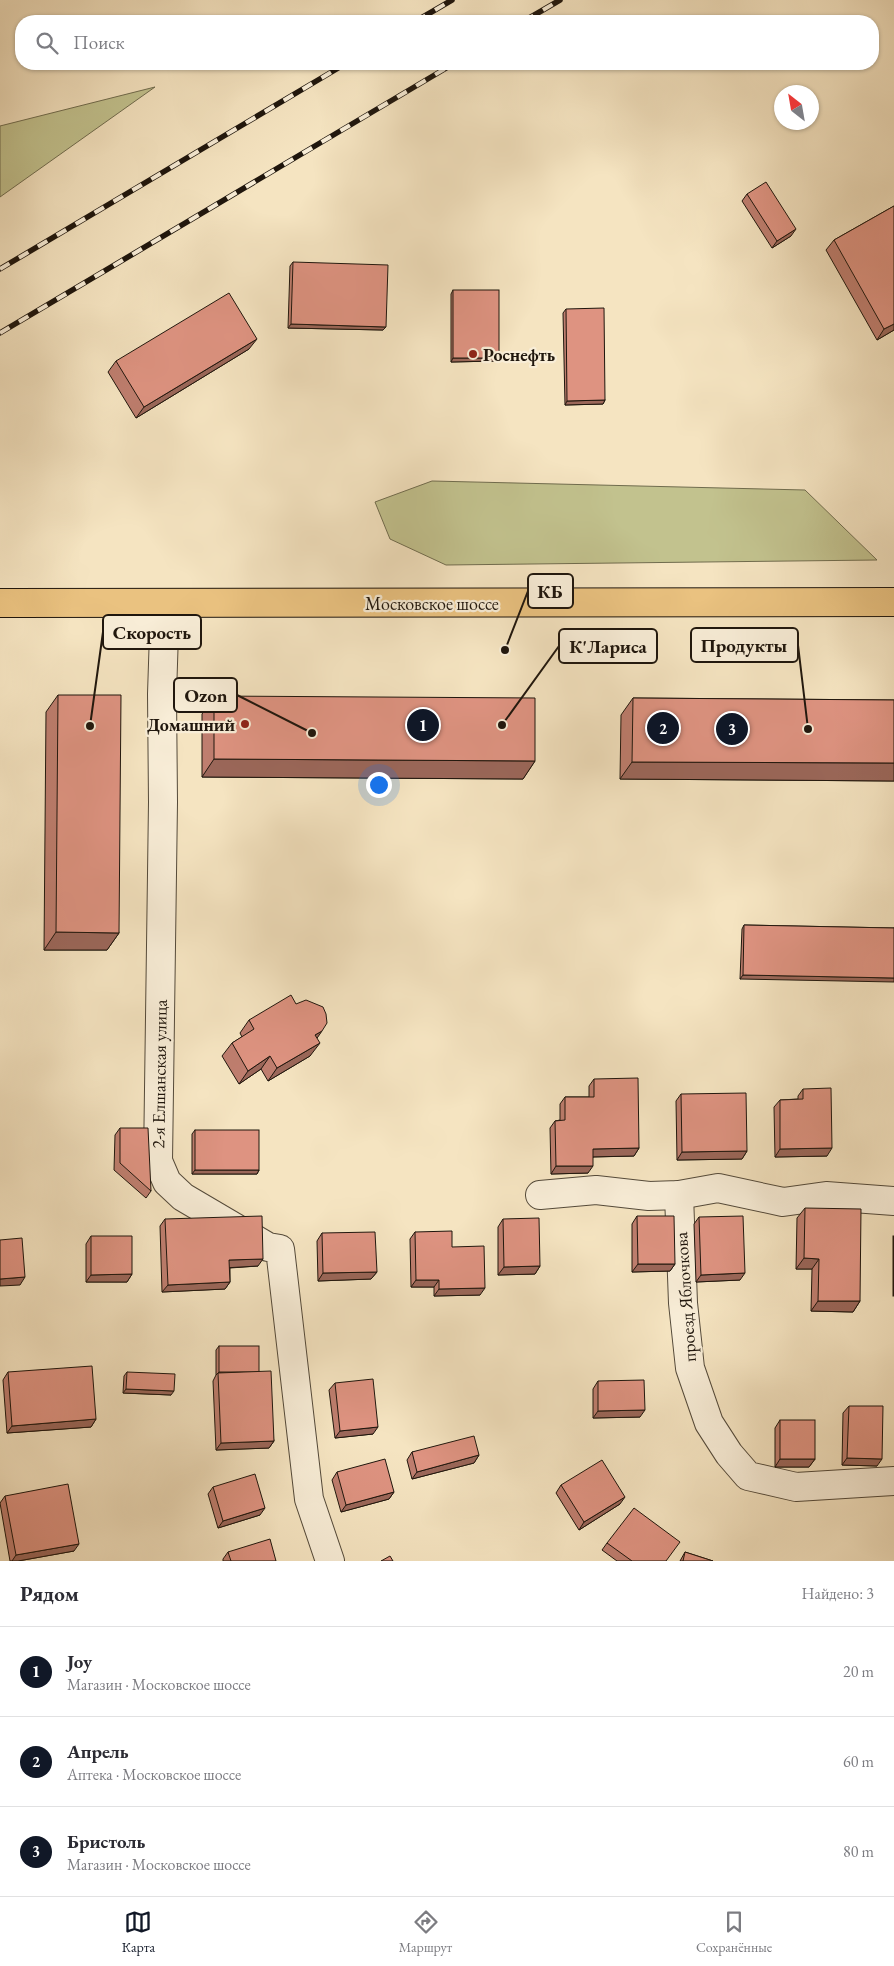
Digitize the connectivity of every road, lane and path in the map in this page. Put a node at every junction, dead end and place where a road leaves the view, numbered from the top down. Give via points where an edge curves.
1 (894, 602) edge
2 (0, 603) edge
3 (165, 604) junction
4 (540, 1195) dead end
5 (679, 1195) junction
6 (894, 1201) edge
7 (894, 1481) edge
8 (330, 1561) edge

1 - 3 main road, Московское шоссе
2 - 3 main road, Московское шоссе
3 - 8 street, 2-я Елшанская улица via 158,1161 167,1182 184,1197 268,1247 280,1249 309,1499
4 - 5 street via 596,1190 649,1196
5 - 6 street via 718,1188 783,1202 826,1196
5 - 7 street, проезд Яблочкова via 683,1303 690,1368 709,1423 730,1454 748,1476 796,1487

